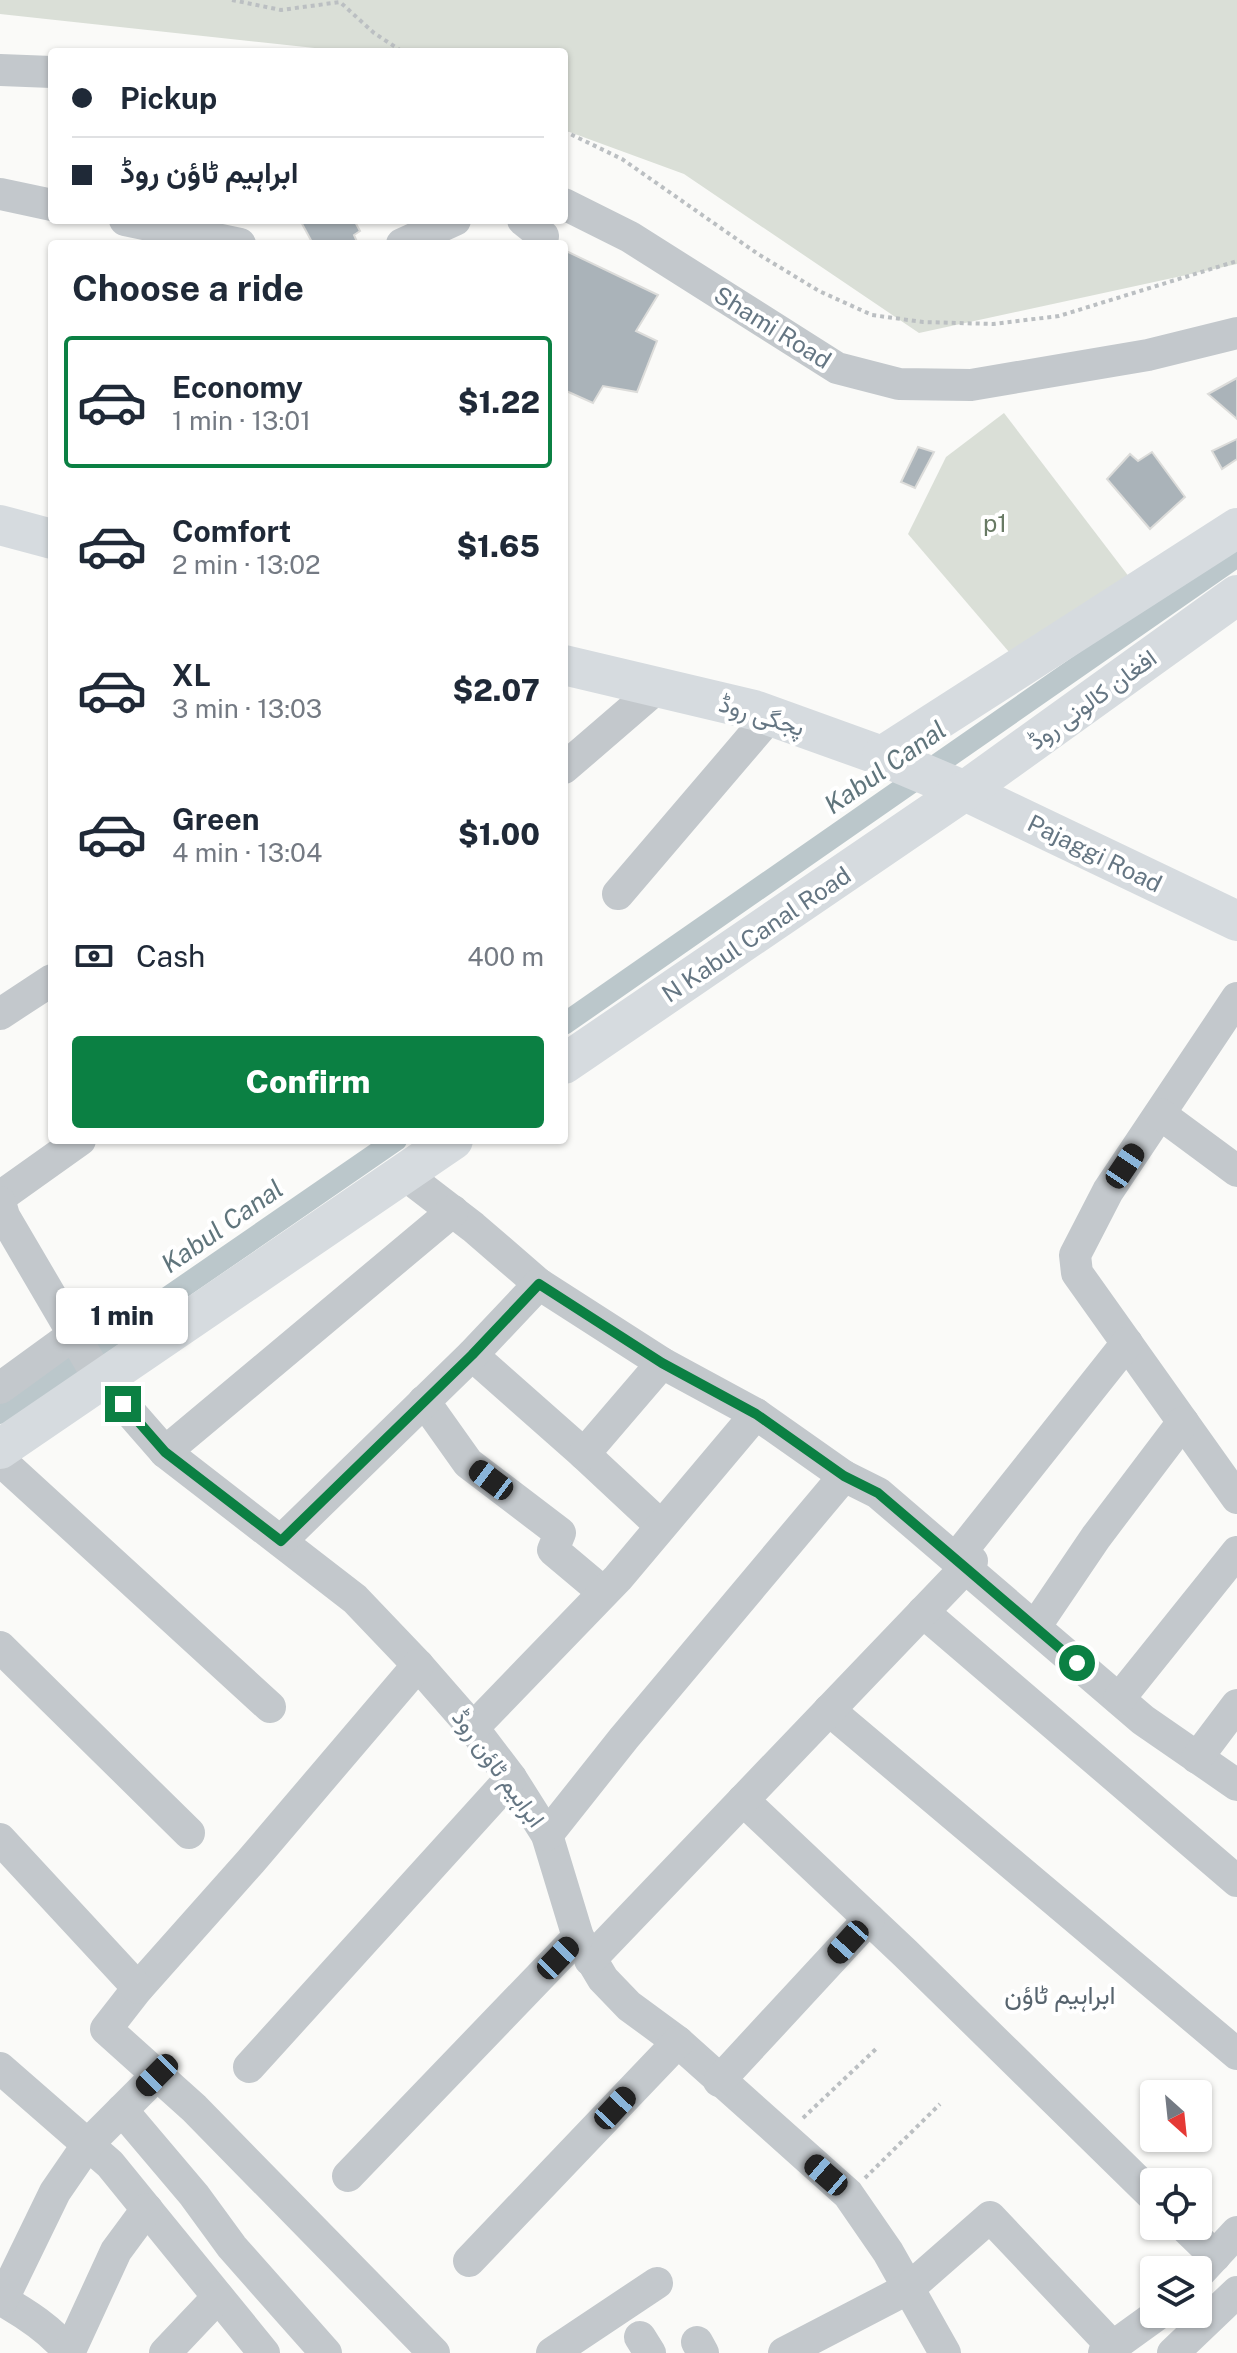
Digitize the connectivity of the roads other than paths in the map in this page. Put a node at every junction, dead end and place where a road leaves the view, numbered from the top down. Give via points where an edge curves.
1 (0, 70) edge
2 (48, 72) edge
3 (0, 194) edge
4 (48, 204) edge
5 (568, 206) edge
6 (144, 224) edge
7 (446, 224) edge
8 (221, 240) edge
9 (411, 240) edge
10 (1237, 333) edge
11 (0, 525) edge
12 (1237, 528) edge
13 (48, 538) edge
14 (1237, 595) edge
15 (568, 666) edge
16 (658, 687) junction
17 (770, 716) junction
18 (893, 761) junction
19 (568, 765) edge
20 (957, 793) junction
21 (618, 894) dead end
22 (1237, 921) edge
23 (48, 983) edge
24 (1237, 998) edge
25 (0, 1014) edge
26 (568, 1061) edge
27 (1160, 1114) junction
28 (75, 1144) edge
29 (447, 1144) edge
30 (1237, 1171) edge
31 (404, 1174) junction
32 (0, 1200) edge
33 (453, 1211) junction
34 (539, 1284) junction
35 (73, 1335) junction
36 (1127, 1343) junction
37 (472, 1355) junction
38 (662, 1363) junction
39 (99, 1376) junction
40 (0, 1388) edge
41 (424, 1401) junction
42 (756, 1414) junction
43 (1183, 1422) junction
44 (0, 1449) edge
45 (165, 1452) junction
46 (584, 1454) junction
47 (0, 1460) edge
48 (844, 1476) junction
49 (1237, 1498) edge
50 (661, 1526) junction
51 (281, 1541) junction
52 (1237, 1552) edge
53 (965, 1568) junction
54 (603, 1592) junction
55 (923, 1612) junction
56 (1035, 1627) junction
57 (0, 1647) edge
58 (418, 1665) junction
59 (1119, 1699) junction
60 (1237, 1705) edge
61 (270, 1707) dead end
62 (829, 1710) junction
63 (473, 1728) junction
64 (1197, 1758) junction
65 (511, 1778) junction
66 (1237, 1785) edge
67 (743, 1800) junction
68 (189, 1833) dead end
69 (547, 1835) junction
70 (0, 1839) edge
71 (1237, 1881) edge
72 (869, 1919) junction
73 (584, 1948) junction
74 (138, 1988) junction
75 (678, 2042) junction
76 (1237, 2054) edge
77 (249, 2067) dead end
78 (157, 2075) junction
79 (4, 2079) edge
80 (719, 2081) junction
81 (122, 2110) junction
82 (88, 2144) junction
83 (348, 2176) dead end
84 (1140, 2183) edge
85 (147, 2209) junction
86 (1237, 2232) edge
87 (1212, 2259) edge
88 (469, 2261) dead end
89 (657, 2283) dead end
90 (909, 2288) junction
91 (1237, 2292) edge
92 (218, 2297) junction
93 (1, 2300) edge
94 (1140, 2327) edge
95 (1108, 2350) edge
96 (169, 2351) edge
97 (69, 2353) edge
98 (264, 2353) edge
99 (326, 2353) edge
100 (434, 2353) edge
101 (552, 2353) edge
102 (784, 2353) edge
103 (945, 2353) edge
104 (1173, 2353) edge

1 - 2 street
3 - 4 street
5 - 10 street, Shami Road via 630,237 837,368 899,384 971,385 1148,355
6 - 8 street
7 - 9 street
11 - 13 main road
12 - 18 main road
14 - 20 main road, افغان کالونی روڈ
15 - 16 main road, پجگی روڈ
16 - 17 main road, پجگی روڈ
16 - 19 street
17 - 18 main road, پجگی روڈ
17 - 21 street
18 - 20 main road, پجگی روڈ
20 - 22 main road, Pajaggi Road
20 - 26 main road, N Kabul Canal Road
23 - 25 street
24 - 27 street
27 - 30 street
27 - 36 street via 1108,1191 1075,1255 1077,1273
28 - 32 street
29 - 31 main road
31 - 33 street
31 - 39 main road
32 - 35 street, ابراہیم ٹاؤن روڈ via 4,1216
33 - 34 street
33 - 45 street
34 - 37 street
34 - 38 street
35 - 39 street, ابراہیم ٹاؤن روڈ
35 - 40 street
36 - 43 street
36 - 53 street via 961,1552 972,1561
37 - 41 street
37 - 46 street
38 - 42 street
38 - 46 street
39 - 44 main road
39 - 45 street, ابراہیم ٹاؤن روڈ
41 - 51 street
41 - 54 street via 468,1463 560,1533 553,1550
42 - 48 street
42 - 50 street
43 - 49 street
43 - 56 street
45 - 51 street, ابراہیم ٹاؤن روڈ
46 - 50 street
47 - 61 street
48 - 53 street via 878,1493
48 - 69 street
50 - 54 street
51 - 58 street, ابراہیم ٹاؤن روڈ via 355,1599
52 - 59 street
53 - 55 street
53 - 56 street
54 - 63 street
55 - 62 street
55 - 71 street
56 - 59 street
57 - 68 street
58 - 63 street, ابراہیم ٹاؤن روڈ
58 - 74 street
59 - 64 street
60 - 64 street
62 - 67 street
62 - 76 street
63 - 65 street, ابراہیم ٹاؤن روڈ
64 - 66 street
65 - 69 street, ابراہیم ٹاؤن روڈ
65 - 77 street
67 - 72 street
67 - 73 street
69 - 73 street, ابراہیم ٹاؤن روڈ
70 - 74 street
72 - 80 street
72 - 84 street
73 - 75 street, ابراہیم ٹاؤن روڈ via 629,2006
73 - 83 street
74 - 78 street via 106,2029
75 - 80 street, ابراہیم ٹاؤن روڈ
75 - 88 street
78 - 81 street
78 - 100 street
79 - 82 street
80 - 90 street, ابراہیم ٹاؤن روڈ via 848,2194
81 - 82 street
81 - 99 street
82 - 85 street
82 - 93 street via 55,2192
85 - 92 street
85 - 97 street via 116,2251
86 - 87 street
89 - 101 street
90 - 95 street via 990,2217
90 - 102 street
90 - 103 street, ابراہیم ٹاؤن روڈ
91 - 104 street
92 - 96 street
92 - 98 street
93 - 97 street via 44,2328
94 - 95 street

